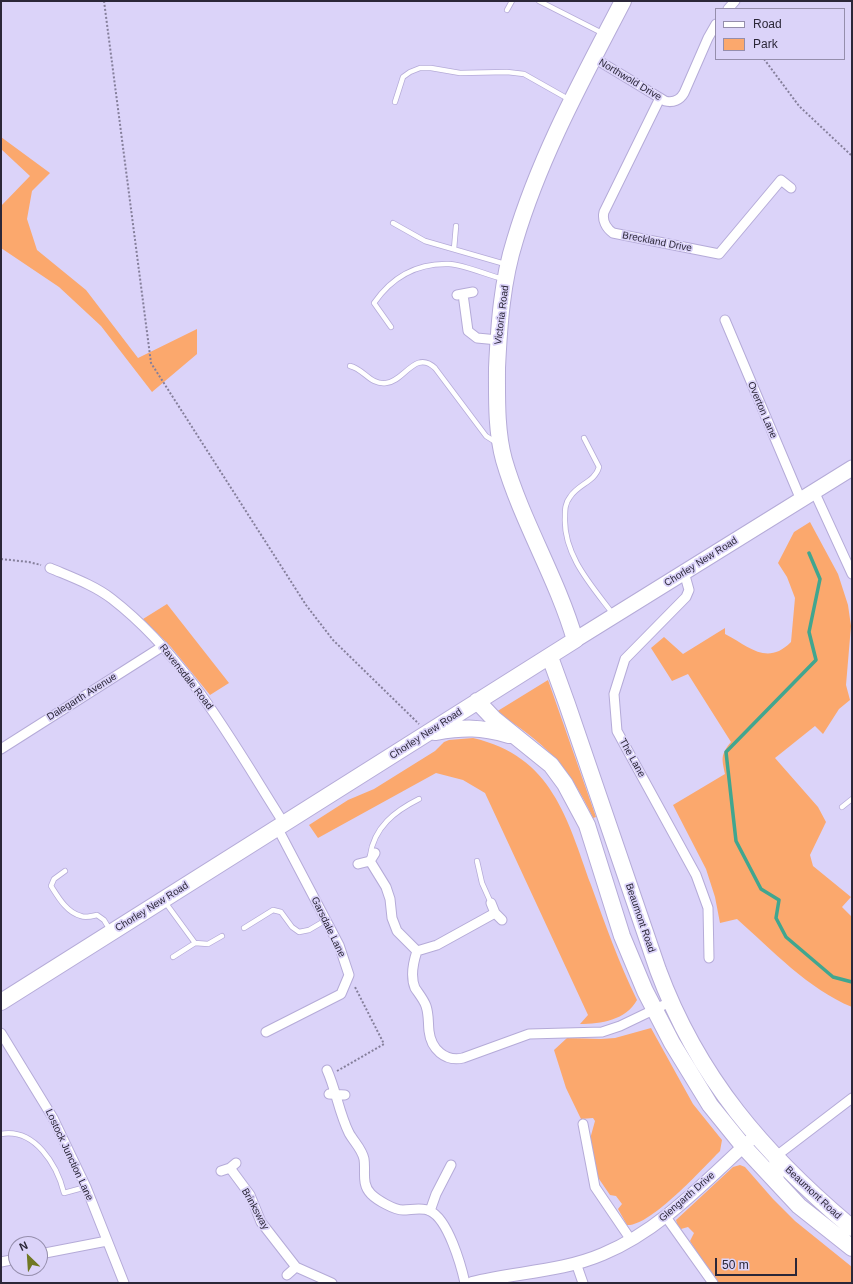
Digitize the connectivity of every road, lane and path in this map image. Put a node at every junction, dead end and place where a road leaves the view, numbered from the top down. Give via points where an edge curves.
1 (104, 1) edge
2 (512, 1) edge
3 (539, 1) edge
4 (623, 1) edge
5 (507, 10) dead end
6 (715, 26) edge
7 (606, 35) junction
8 (594, 58) junction
9 (765, 60) edge
10 (660, 98) junction
11 (571, 100) junction
12 (396, 102) dead end
13 (852, 156) edge
14 (791, 188) dead end
15 (393, 223) dead end
16 (456, 226) dead end
17 (454, 249) junction
18 (508, 272) junction
19 (473, 292) dead end
20 (725, 320) dead end
21 (391, 327) dead end
22 (498, 340) junction
23 (350, 366) dead end
24 (584, 438) dead end
25 (502, 446) junction
26 (852, 468) edge
27 (814, 491) junction
28 (801, 500) junction
29 (1, 559) edge
30 (50, 568) joint
31 (684, 572) junction
32 (852, 574) edge
33 (614, 616) junction
34 (575, 640) junction
35 (163, 646) junction
36 (550, 657) junction
37 (477, 701) junction
38 (428, 733) junction
39 (514, 736) junction
40 (1, 749) edge
41 (852, 798) edge
42 (419, 800) dead end
43 (842, 807) dead end
44 (282, 827) junction
45 (375, 853) dead end
46 (370, 861) junction
47 (477, 861) dead end
48 (358, 864) dead end
49 (65, 871) dead end
50 (164, 900) junction
51 (491, 903) joint
52 (495, 912) junction
53 (326, 920) junction
54 (502, 920) dead end
55 (244, 928) dead end
56 (112, 933) junction
57 (222, 936) dead end
58 (195, 943) junction
59 (417, 952) junction
60 (173, 957) dead end
61 (709, 958) dead end
62 (349, 975) junction
63 (1, 1002) edge
64 (670, 1002) junction
65 (654, 1009) junction
66 (266, 1032) dead end
67 (1, 1033) edge
68 (328, 1073) joint
69 (852, 1098) edge
70 (583, 1124) dead end
71 (1, 1134) edge
72 (756, 1135) junction
73 (748, 1152) junction
74 (775, 1157) junction
75 (451, 1165) dead end
76 (229, 1167) dead end
77 (86, 1187) junction
78 (800, 1206) junction
79 (430, 1211) junction
80 (666, 1216) junction
81 (852, 1228) edge
82 (631, 1240) junction
83 (107, 1241) junction
84 (852, 1248) edge
85 (48, 1252) edge
86 (576, 1263) junction
87 (296, 1267) junction
88 (287, 1275) dead end
89 (124, 1283) edge
90 (332, 1283) edge
91 (465, 1283) edge
92 (472, 1283) edge
93 (583, 1283) edge
94 (714, 1283) edge

1 - 38 path via 151,363 306,605 333,640
2 - 5 lane
3 - 7 lane
4 - 7 highway, Victoria Road
6 - 10 street, Northwold Drive via 682,96 673,102
7 - 8 highway, Victoria Road
8 - 10 street, Northwold Drive
8 - 11 highway, Victoria Road
9 - 13 path via 799,106
10 - 14 street, Breckland Drive via 604,212 605,224 613,233 719,254 781,180
11 - 12 lane via 524,74 460,73 420,68 403,77
11 - 18 highway, Victoria Road via 535,182 514,240
15 - 17 lane via 425,241
16 - 17 lane
17 - 18 lane
18 - 21 lane via 450,264 425,266 407,272 383,290 374,303
18 - 22 highway, Victoria Road
19 - 22 street via 460,295 468,331 477,338
20 - 28 street, Overton Lane
22 - 25 highway, Victoria Road via 497,380
23 - 25 lane via 373,381 387,383 416,364 427,362 435,368 486,436
24 - 33 lane via 599,467 594,478 570,496 564,523 573,556 584,576
25 - 34 highway, Victoria Road via 504,460 533,538 566,610
26 - 27 main road, Chorley New Road
27 - 28 main road, Chorley New Road
27 - 32 street
28 - 31 main road, Chorley New Road
29 - 30 path via 29,562
30 - 35 street, Ravensdale Road via 83,582 112,599
31 - 33 main road, Chorley New Road
31 - 61 street, The Lane via 689,590 686,597 624,659 614,694 617,731 696,875 708,908
33 - 34 main road, Chorley New Road
34 - 36 highway, Chorley New Road
35 - 40 street, Dalegarth Avenue
35 - 44 street, Ravensdale Road via 211,707
36 - 37 highway, Chorley New Road
36 - 64 highway, Beaumont Road
37 - 38 highway, Chorley New Road
37 - 39 highway, Beaumont Road
38 - 39 highway via 465,727
38 - 44 highway, Chorley New Road
39 - 65 highway, Beaumont Road via 551,765 565,784 586,825 622,936
41 - 43 lane
42 - 46 lane via 400,809 388,819 372,843
44 - 50 highway, Chorley New Road
44 - 53 street, Garsdale Lane
45 - 46 street
46 - 48 street
46 - 59 street via 386,887 397,931
47 - 51 lane via 482,883
49 - 56 lane via 54,879 51,886 59,899 68,909 81,917 97,915 104,920
50 - 56 highway, Chorley New Road
50 - 58 lane
51 - 52 street
52 - 54 street
52 - 59 street via 437,945
53 - 55 lane via 299,932 281,912 273,910
53 - 62 street, Garsdale Lane via 339,945
56 - 63 highway, Chorley New Road
57 - 58 lane via 208,944
58 - 60 lane
59 - 65 street via 412,975 415,987 426,1005 432,1041 444,1056 454,1060 529,1034 602,1032
62 - 66 street via 342,994
62 - 68 path via 384,1044
64 - 65 street
64 - 72 highway, Beaumont Road via 697,1055 737,1113
65 - 73 highway, Beaumont Road via 710,1105
67 - 77 street, Lostock Junction Lane via 53,1118
68 - 79 street via 350,1133 364,1159 364,1179 371,1195 396,1209
69 - 74 street
70 - 82 street via 595,1187
71 - 77 lane via 22,1135 32,1140 48,1156 60,1178 64,1193
72 - 73 street, Glengarth Drive
72 - 74 highway, Beaumont Road
73 - 74 street
73 - 78 highway, Beaumont Road
73 - 80 street, Glengarth Drive
74 - 78 street, Beaumont Road via 773,1168
74 - 81 highway, Beaumont Road via 824,1205
75 - 79 street
76 - 87 street, Brinksway via 250,1195 261,1222
77 - 83 street, Lostock Junction Lane
78 - 84 highway, Beaumont Road
79 - 91 street via 438,1218 454,1245
80 - 82 street, Glengarth Drive
80 - 94 street
82 - 86 street, Glengarth Drive via 602,1255
83 - 85 street
83 - 89 street, Lostock Junction Lane
86 - 92 street, Glengarth Drive
86 - 93 street
87 - 88 street
87 - 90 street, Brinksway

